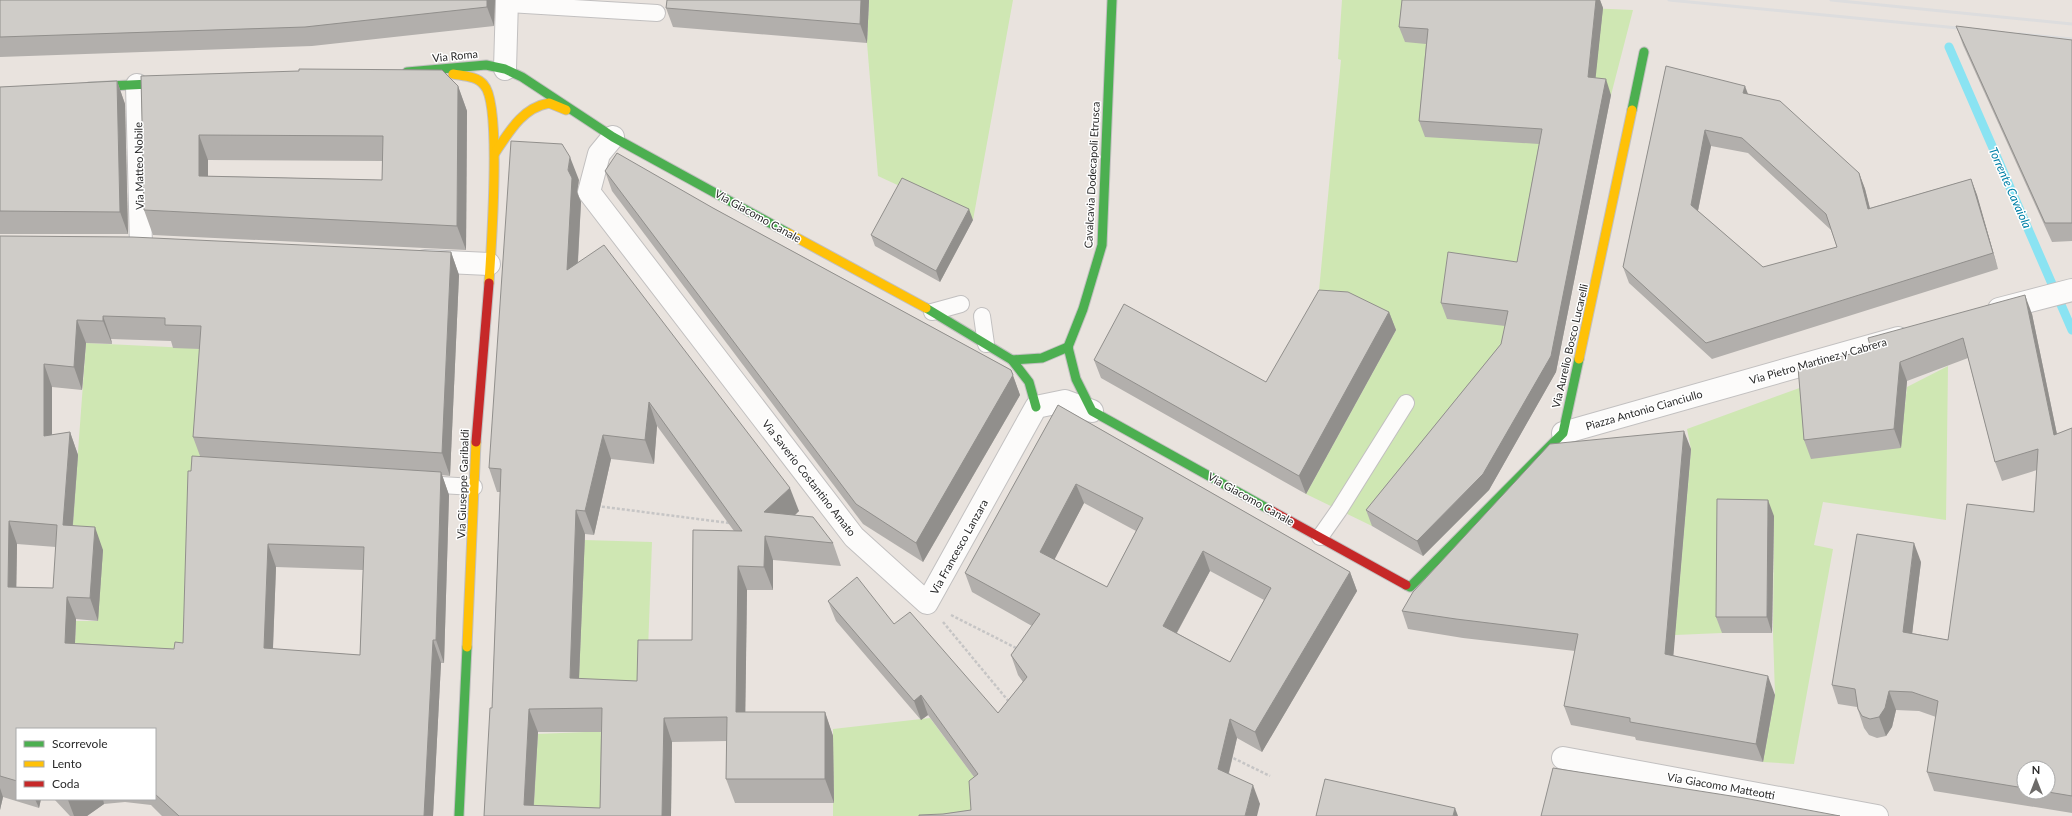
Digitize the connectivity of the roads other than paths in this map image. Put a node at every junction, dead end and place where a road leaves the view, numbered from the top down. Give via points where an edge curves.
1 (1112, 0) edge
2 (507, 2) edge
3 (657, 13) dead end
4 (1644, 52) dead end
5 (505, 69) junction
6 (433, 71) junction
7 (394, 73) edge
8 (180, 83) edge
9 (137, 85) junction
10 (76, 88) edge
11 (573, 112) junction
12 (613, 137) junction
13 (495, 153) junction
14 (118, 247) edge
15 (141, 247) junction
16 (165, 248) edge
17 (402, 260) edge
18 (489, 264) junction
19 (2072, 290) edge
20 (961, 304) dead end
21 (932, 312) junction
22 (1978, 315) edge
23 (982, 316) dead end
24 (1917, 333) edge
25 (986, 344) junction
26 (1068, 347) junction
27 (1012, 360) junction
28 (1726, 387) joint
29 (1406, 403) dead end
30 (1036, 407) junction
31 (1092, 411) junction
32 (1563, 433) junction
33 (412, 483) edge
34 (474, 487) junction
35 (1320, 537) junction
36 (928, 603) joint
37 (1563, 758) dead end
38 (459, 816) edge
39 (1877, 816) edge

1 - 26 street, Cavalcavia Dodecapoli Etrusca via 1102,246 1083,309
2 - 3 lane
2 - 5 street
4 - 32 street, Via Aurelio Bosco Lucarelli
5 - 6 street, Via Roma via 486,65
5 - 11 street, Via Giacomo Canale via 522,77
6 - 7 street, Via Roma
6 - 13 street, Via Giuseppe Garibaldi via 468,76 485,85 490,95
8 - 9 street
9 - 10 street
9 - 15 street, Via Matteo Nobile
11 - 12 street, Via Giacomo Canale
11 - 13 street via 549,103 530,109
12 - 21 street, Via Giacomo Canale
12 - 36 street, Via Saverio Costantino Amato via 599,154 589,192 854,537
13 - 18 street, Via Giuseppe Garibaldi
14 - 15 street
15 - 16 street
17 - 18 street
18 - 34 street, Via Giuseppe Garibaldi
19 - 22 street
20 - 21 lane
21 - 25 street, Via Giacomo Canale
23 - 25 lane
24 - 28 street, Via Pietro Martinez y Cabrera
25 - 27 street, Via Giacomo Canale
26 - 27 street via 1042,358
26 - 31 street via 1076,379
27 - 30 street, Via Giacomo Canale via 1029,382
28 - 32 street, Piazza Antonio Cianciullo
29 - 35 lane
30 - 31 street, Via Giacomo Canale via 1065,401
30 - 36 street, Via Francesco Lanzara
31 - 35 street, Via Giacomo Canale
32 - 35 street, Via Giacomo Canale via 1410,587
33 - 34 lane
34 - 38 street, Via Giuseppe Garibaldi
37 - 39 street, Via Giacomo Matteotti

